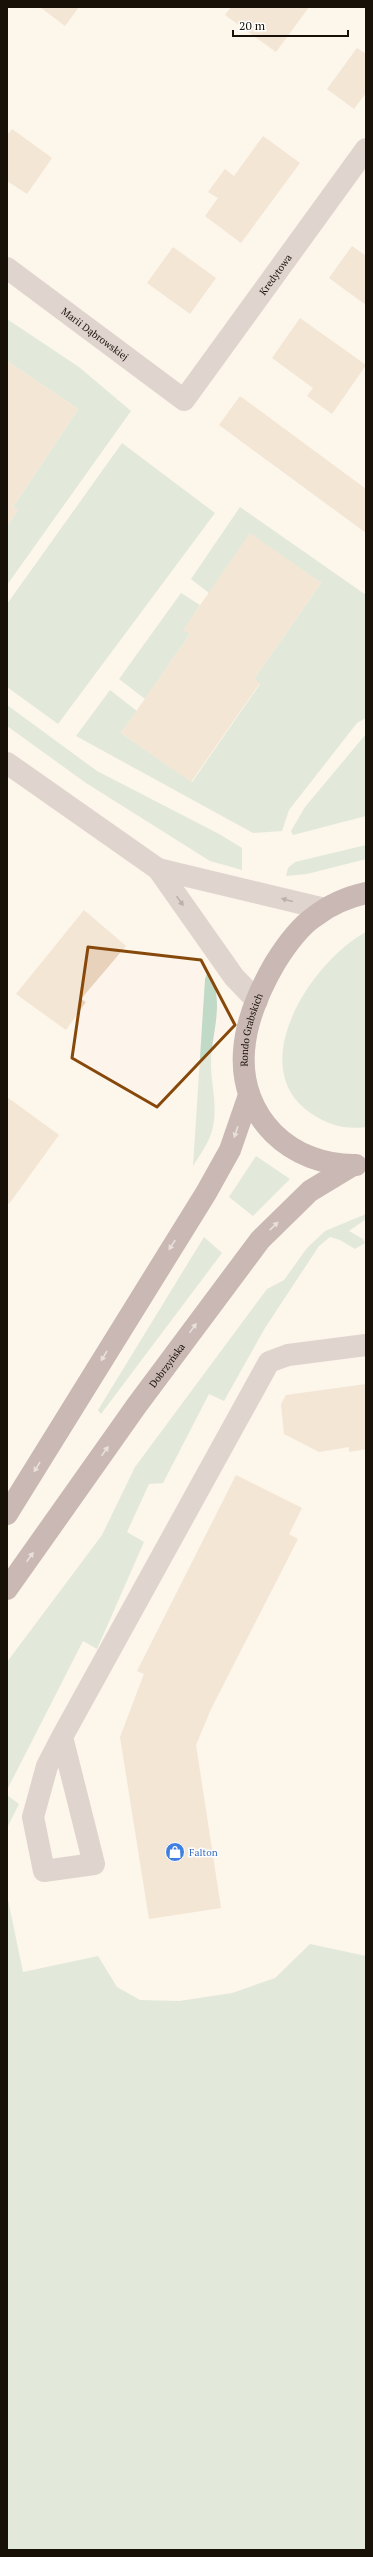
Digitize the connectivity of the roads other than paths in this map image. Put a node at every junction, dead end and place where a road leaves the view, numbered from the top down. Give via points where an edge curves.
1 (366, 149) edge
2 (7, 268) edge
3 (184, 400) joint
4 (7, 763) edge
5 (158, 869) junction
6 (366, 893) edge
7 (325, 909) junction
8 (257, 1001) junction
9 (249, 1096) junction
10 (359, 1165) edge
11 (366, 1345) edge
12 (7, 1514) edge
13 (7, 1589) edge
14 (62, 1737) junction

1 - 3 street, Kredytowa
2 - 3 street, Marii Dąbrowskiej
4 - 5 street
7 -> 5 street
5 -> 8 street via 234,977
6 - 7 main road, Rondo Grabskich
7 - 8 main road, Rondo Grabskich via 306,923 287,946 263,985
8 - 9 main road, Rondo Grabskich via 244,1050
9 - 10 main road, Rondo Grabskich via 266,1127 291,1148 313,1160
9 -> 12 main road via 230,1150 206,1193
13 -> 10 main road, Dobrzyńska via 252,1250 310,1191
11 - 14 street via 288,1355 269,1362
14 - 14 street via 47,1766 32,1817 44,1871 94,1864

